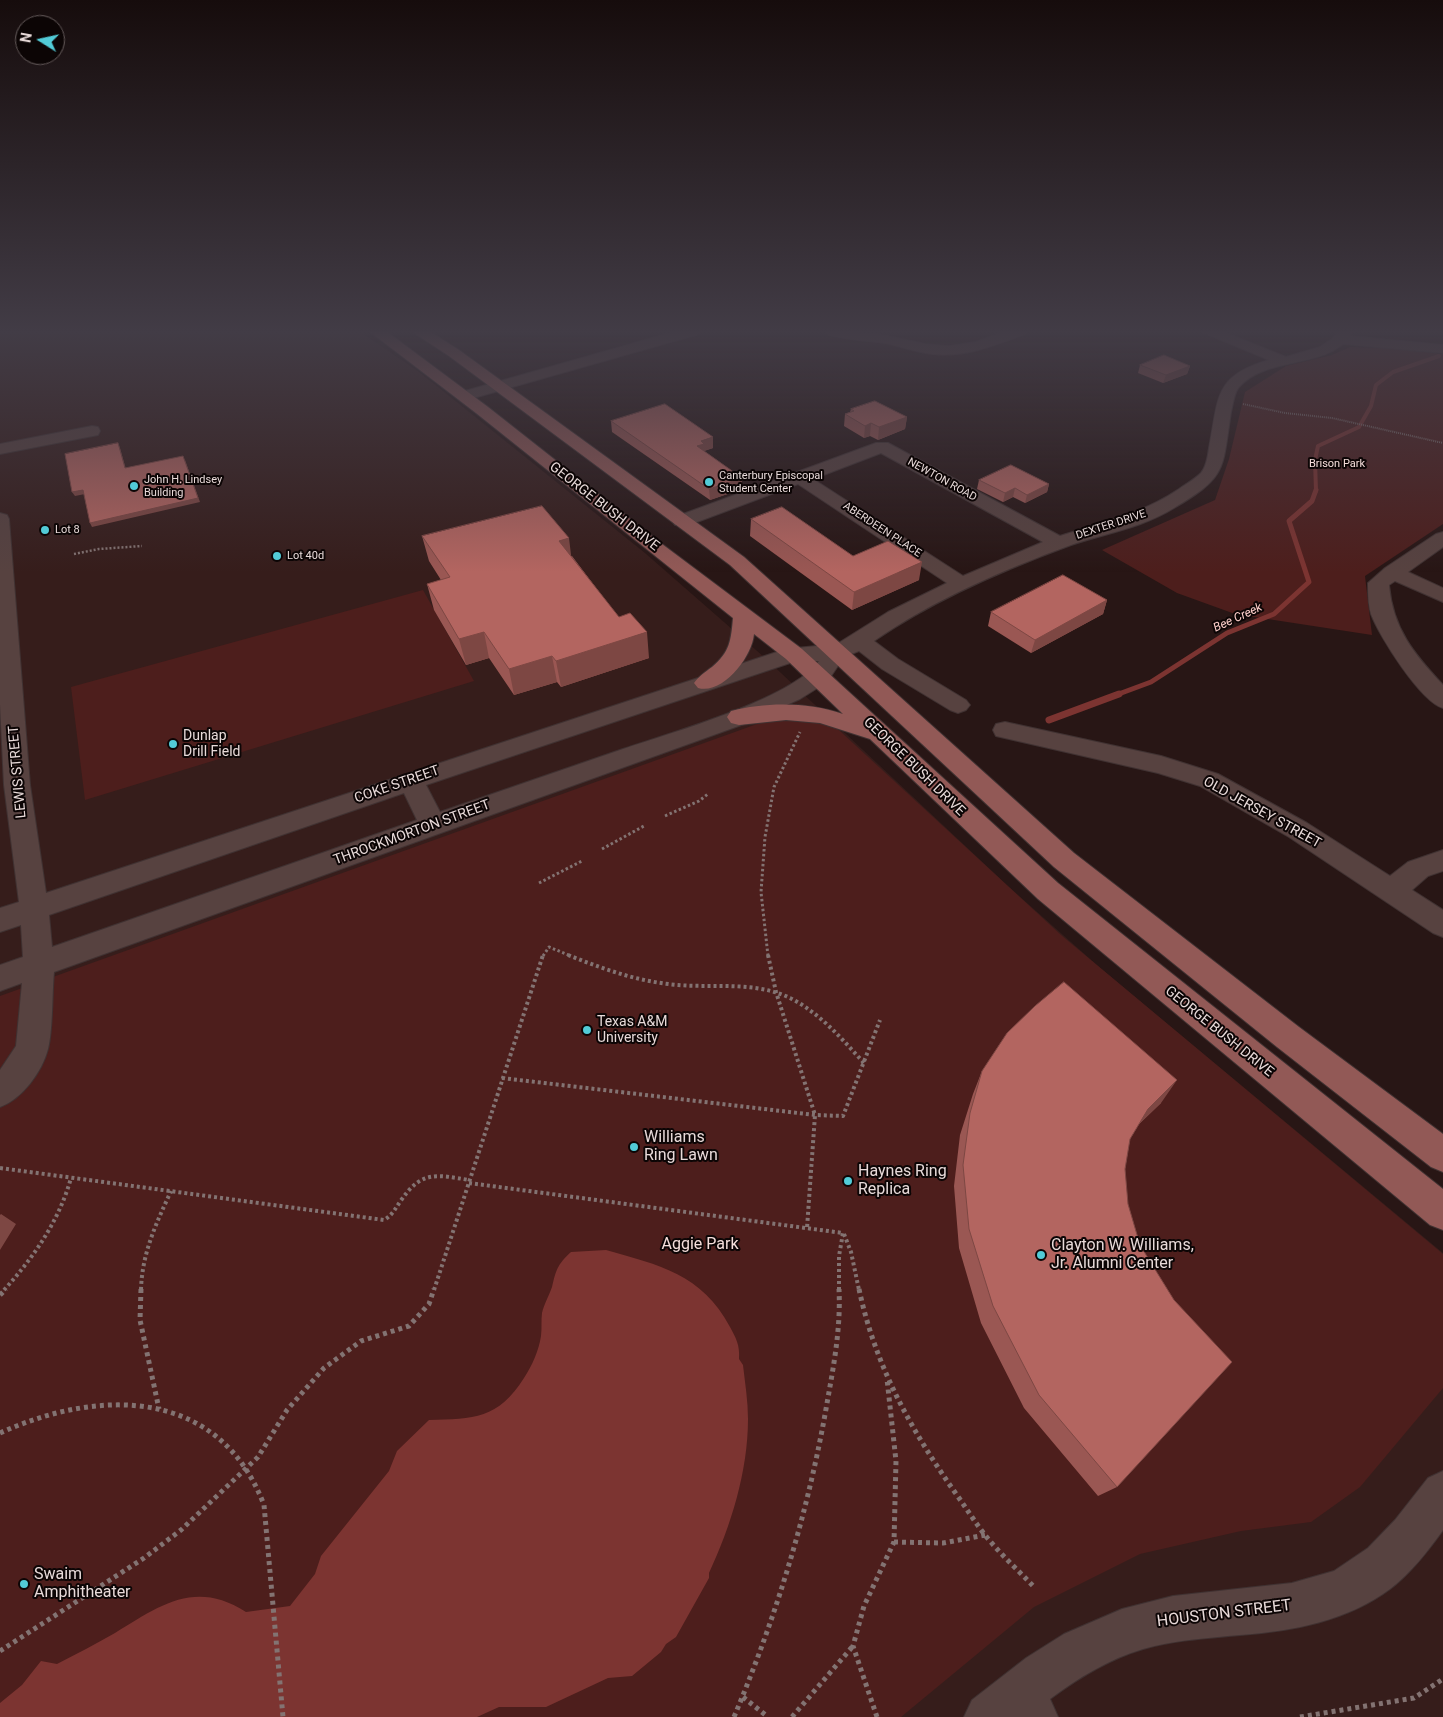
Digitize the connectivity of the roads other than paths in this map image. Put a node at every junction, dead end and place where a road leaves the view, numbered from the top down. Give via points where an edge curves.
1 (483, 411) edge
2 (534, 411) edge
3 (1225, 411) edge
4 (92, 431) dead end
5 (0, 449) edge
6 (800, 478) junction
7 (0, 519) edge
8 (682, 521) junction
9 (1443, 538) edge
10 (1058, 544) junction
11 (1392, 572) junction
12 (962, 584) junction
13 (1443, 596) edge
14 (744, 614) junction
15 (848, 646) junction
16 (794, 654) junction
17 (819, 677) junction
18 (706, 683) junction
19 (1443, 700) edge
20 (958, 705) dead end
21 (739, 717) junction
22 (1005, 730) dead end
23 (881, 736) junction
24 (410, 781) junction
25 (433, 825) junction
26 (1443, 860) edge
27 (1391, 891) junction
28 (34, 908) junction
29 (0, 920) edge
30 (1443, 924) edge
31 (39, 965) junction
32 (0, 978) edge
33 (0, 1092) edge
34 (1443, 1155) edge
35 (1443, 1212) edge
36 (1443, 1493) edge
37 (1014, 1709) edge

1 - 14 main road, GEORGE BUSH DRIVE via 651,545
2 - 8 main road
3 - 10 street, DEXTER DRIVE via 1209,475 1181,496 1138,519 1091,531
4 - 5 street
6 - 8 street, NEWTON ROAD
6 - 10 street, NEWTON ROAD via 882,447
6 - 12 street, ABERDEEN PLACE
7 - 28 street, LEWIS STREET via 17,785
8 - 15 main road
9 - 11 street
10 - 12 street, DEXTER DRIVE
11 - 13 street
11 - 19 street via 1378,583 1382,613 1393,638
12 - 15 street, DEXTER DRIVE via 891,618 878,630
14 - 16 main road, GEORGE BUSH DRIVE
14 - 18 main road via 742,642 729,664
15 - 16 street, COKE STREET
15 - 17 street
15 - 20 street via 890,664
15 - 34 main road via 1064,860
16 - 17 main road, GEORGE BUSH DRIVE
16 - 18 street, COKE STREET
17 - 21 street, THROCKMORTON STREET via 792,694
17 - 23 main road, GEORGE BUSH DRIVE
18 - 24 street, COKE STREET
21 - 23 main road via 786,712 822,715
21 - 25 street, THROCKMORTON STREET
22 - 27 street, OLD JERSEY STREET via 1161,765 1209,780 1298,830
23 - 35 main road, GEORGE BUSH DRIVE via 1048,891
24 - 25 street
24 - 28 street, COKE STREET
25 - 31 street, THROCKMORTON STREET
26 - 27 street via 1418,869
27 - 30 street, OLD JERSEY STREET
28 - 29 street, COKE STREET
28 - 31 street, LEWIS STREET
31 - 32 street, THROCKMORTON STREET
31 - 33 street, LEWIS STREET via 32,1049 16,1077
36 - 37 street, HOUSTON STREET via 1393,1554 1374,1573 1352,1587 1327,1598 1300,1604 1191,1616 1144,1625 1070,1657

